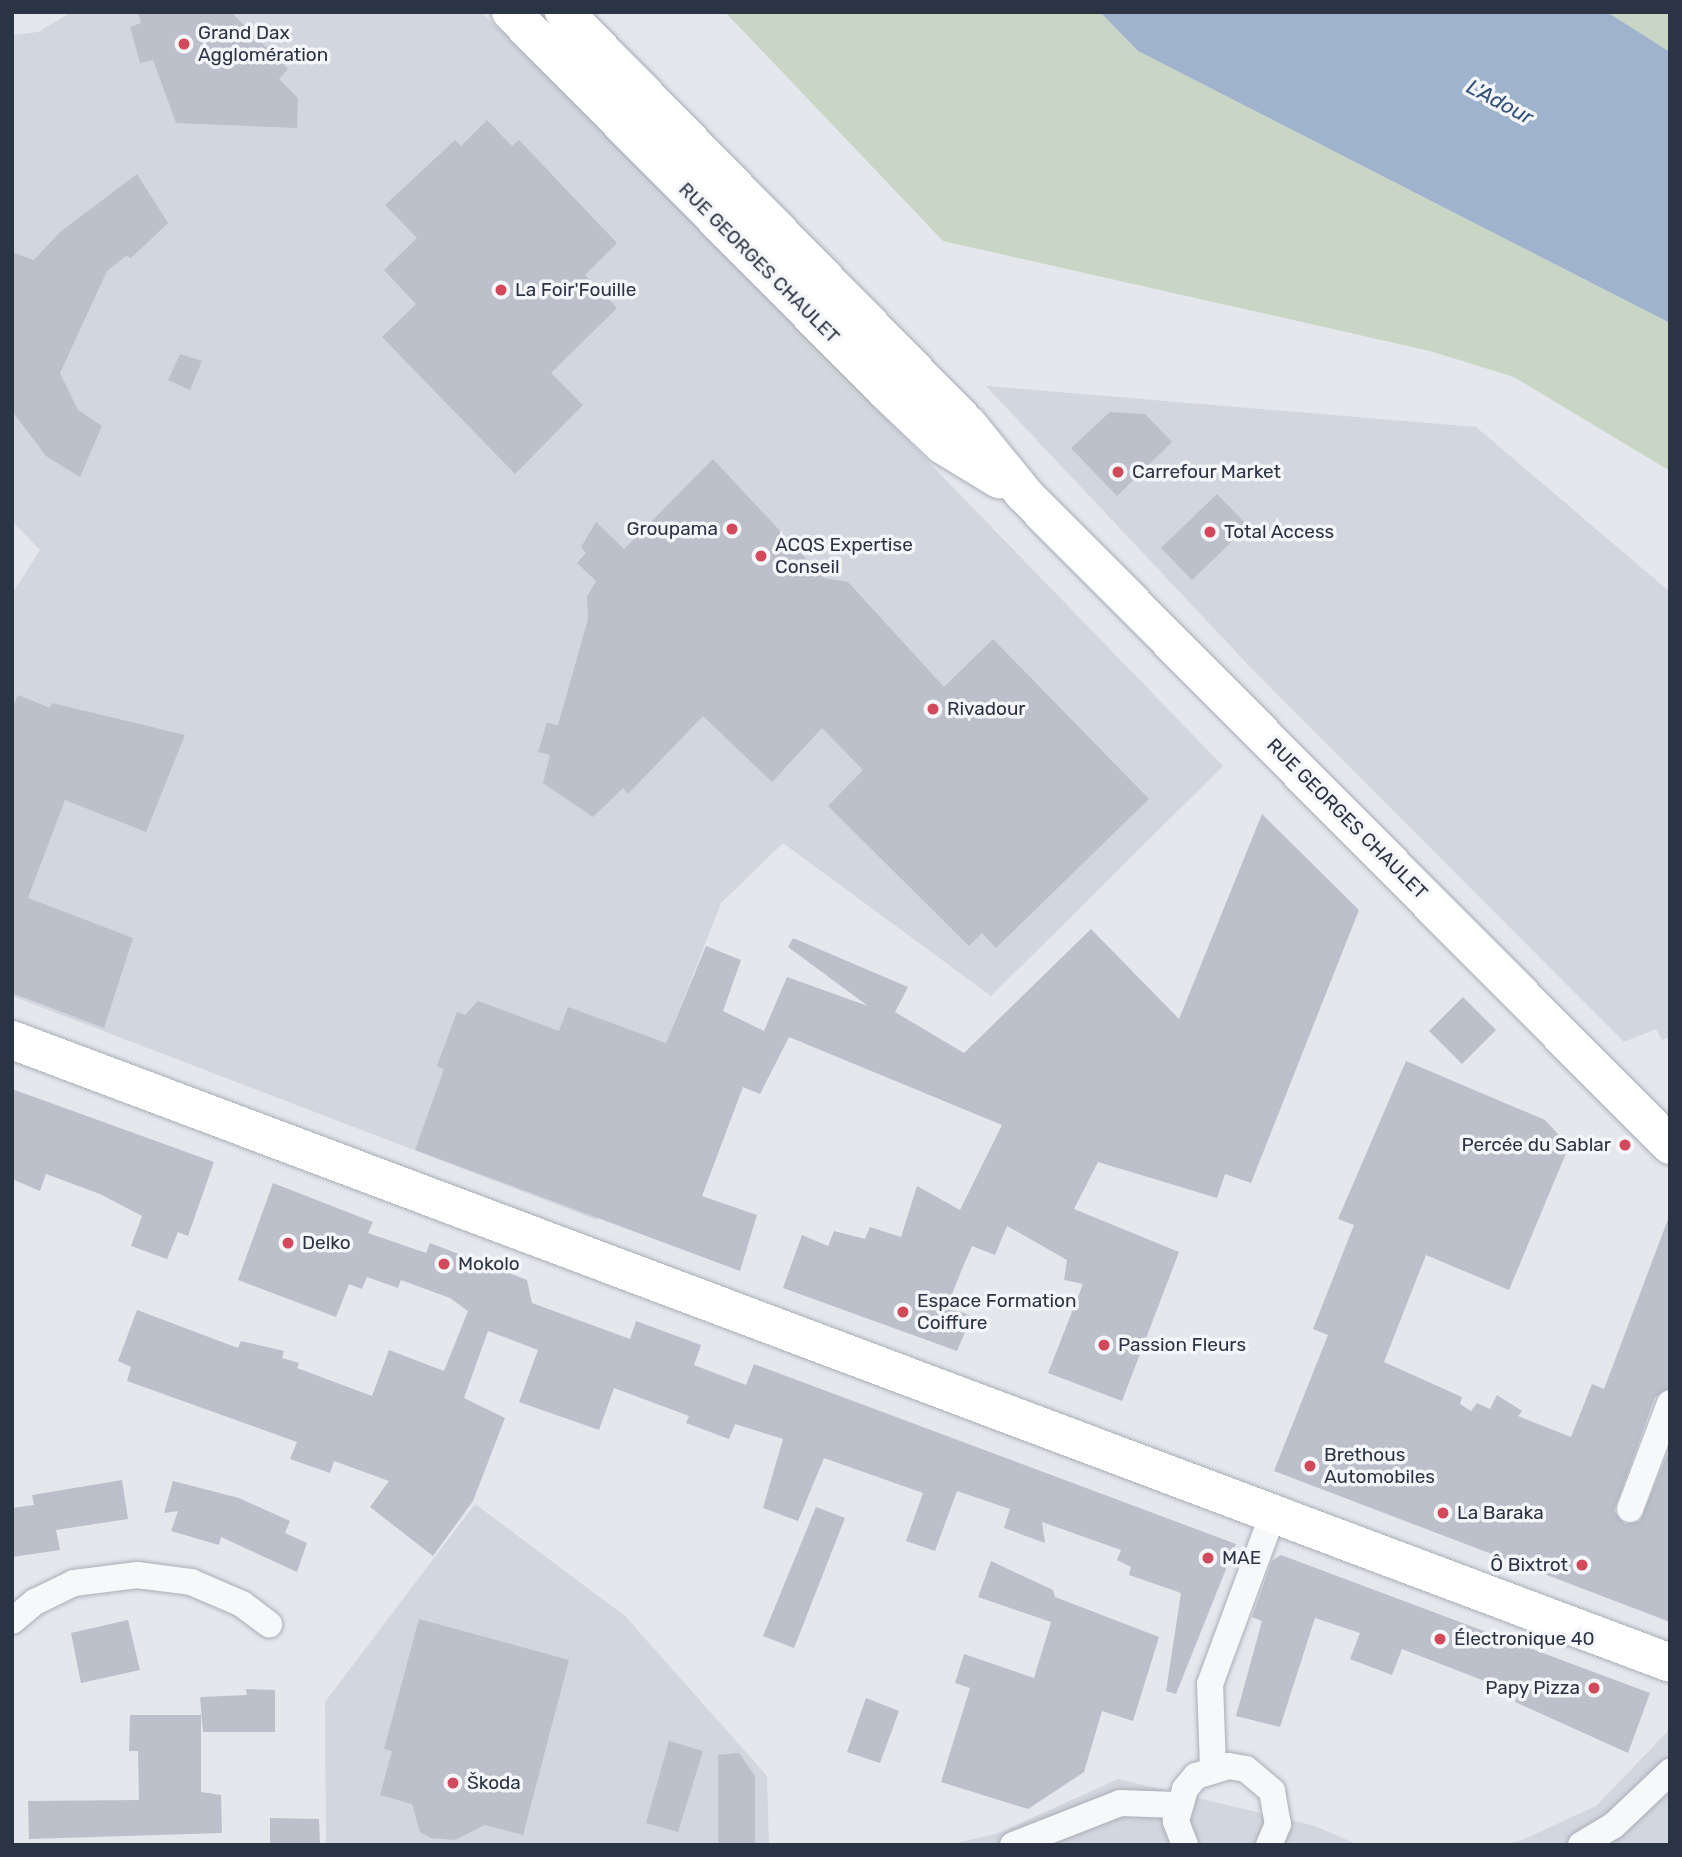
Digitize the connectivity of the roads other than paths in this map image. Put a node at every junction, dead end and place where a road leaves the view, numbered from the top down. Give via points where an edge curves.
1 (511, 12) edge
2 (564, 12) edge
3 (1024, 494) junction
4 (12, 1040) edge
5 (1670, 1144) edge
6 (1670, 1403) edge
7 (1630, 1509) dead end
8 (1273, 1514) junction
9 (12, 1621) edge
10 (269, 1624) dead end
11 (1670, 1663) edge
12 (1213, 1768) junction
13 (1670, 1772) edge
14 (1177, 1805) junction
15 (1275, 1843) edge
16 (1013, 1845) edge
17 (1185, 1845) edge
18 (1581, 1845) edge

1 - 3 main road, RUE GEORGES CHAULET via 895,400 943,444
2 - 3 main road, RUE GEORGES CHAULET via 968,425
3 - 5 main road, RUE GEORGES CHAULET
4 - 8 main road
6 - 7 street
8 - 11 main road
8 - 12 street via 1210,1684
9 - 10 street via 35,1602 74,1583 137,1574 191,1582 242,1604
12 - 14 street via 1191,1782
12 - 15 street via 1246,1769 1272,1791 1278,1824
13 - 18 street via 1613,1826
14 - 16 street via 1120,1803
14 - 17 street via 1176,1821

